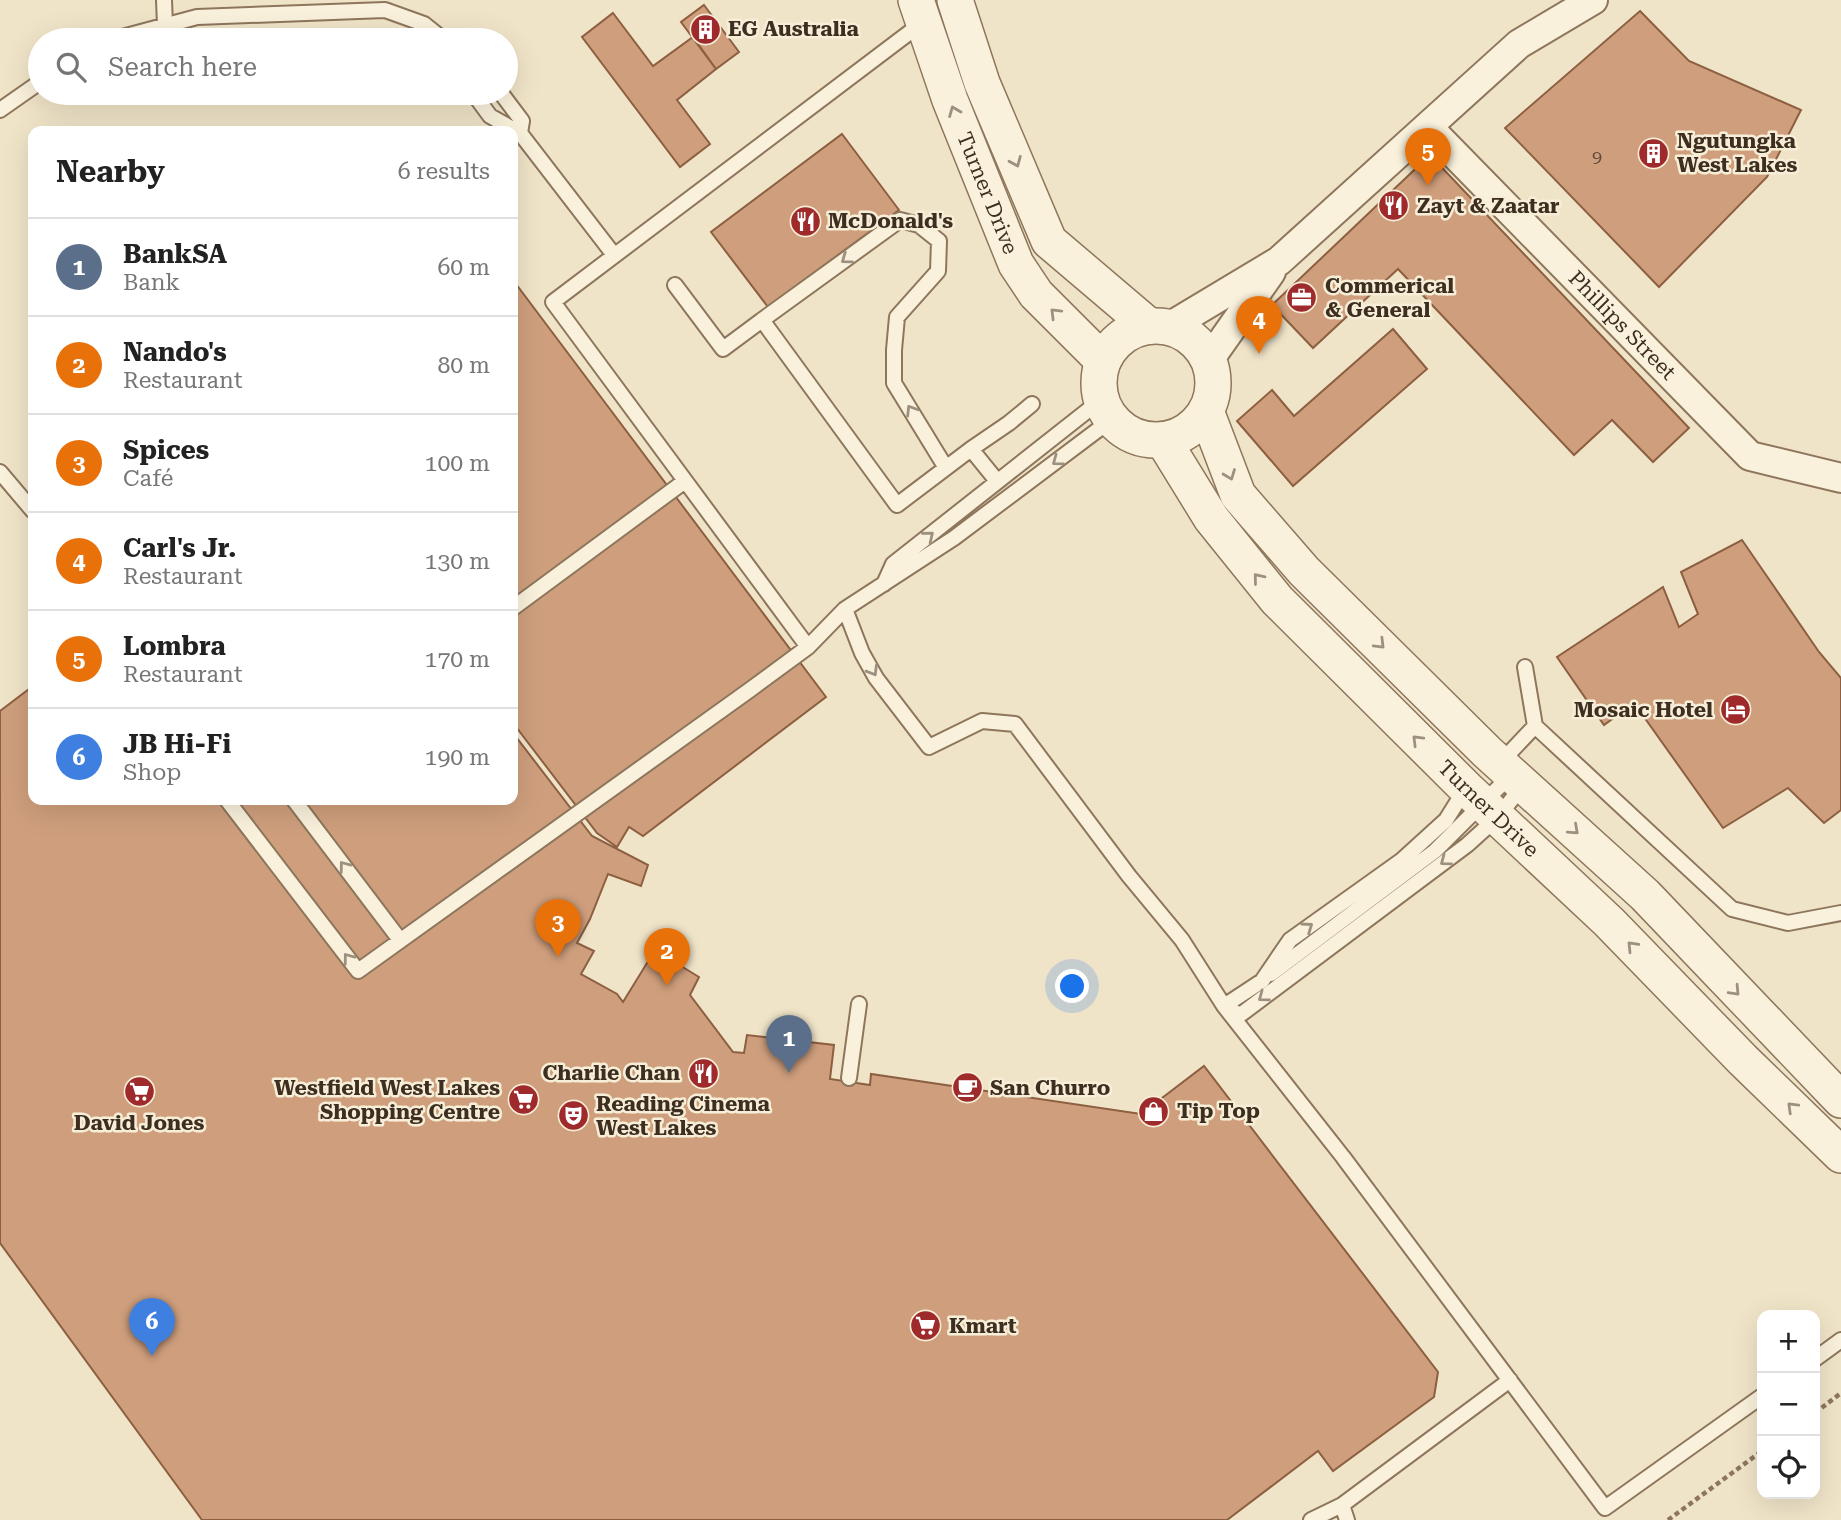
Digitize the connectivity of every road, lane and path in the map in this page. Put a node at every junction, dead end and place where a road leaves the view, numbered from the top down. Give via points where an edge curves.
1 (164, 0) edge
2 (955, 0) edge
3 (1593, 0) edge
4 (920, 11) edge
5 (165, 25) junction
6 (154, 28) edge
7 (430, 28) edge
8 (28, 90) edge
9 (482, 105) edge
10 (510, 105) edge
11 (0, 110) edge
12 (508, 126) edge
13 (1429, 128) junction
14 (520, 133) joint
15 (614, 255) junction
16 (1279, 261) junction
17 (675, 285) dead end
18 (762, 320) junction
19 (1159, 327) junction
20 (1209, 360) junction
21 (1103, 361) junction
22 (1032, 404) dead end
23 (1106, 410) junction
24 (1206, 411) junction
25 (1163, 440) junction
26 (971, 449) junction
27 (946, 468) junction
28 (0, 472) edge
29 (1841, 478) edge
30 (685, 481) junction
31 (997, 481) junction
32 (28, 505) edge
33 (884, 585) junction
34 (518, 604) edge
35 (845, 609) junction
36 (808, 647) junction
37 (1525, 667) dead end
38 (1535, 726) junction
39 (1511, 774) junction
40 (1482, 803) junction
41 (231, 805) edge
42 (298, 805) edge
43 (1841, 913) edge
44 (400, 940) junction
45 (1262, 981) junction
46 (859, 1004) dead end
47 (1224, 1006) junction
48 (849, 1078) dead end
49 (1841, 1100) edge
50 (1841, 1155) edge
51 (1841, 1340) edge
52 (1820, 1355) edge
53 (1510, 1380) junction
54 (1841, 1393) edge
55 (1757, 1400) edge
56 (1820, 1409) edge
57 (1757, 1455) edge
58 (1342, 1505) junction
59 (1311, 1520) edge
60 (1347, 1520) edge
61 (1668, 1520) edge

1 - 5 lane
2 -> 19 street, Turner Drive via 982,83 1049,241
3 - 13 street via 1519,44
4 - 15 lane
21 -> 4 street, Turner Drive via 1036,295 1016,264 950,100
5 - 6 lane
5 - 7 lane via 197,17 385,10
8 - 11 lane
9 - 12 lane
10 - 14 lane via 522,121
13 - 16 street
13 - 29 street, Phillips Street via 1750,456
14 - 15 lane
15 - 30 lane via 553,302
16 - 19 street
16 - 20 street
17 - 18 lane via 723,349
18 - 27 lane via 897,505
27 -> 18 lane via 894,383 897,317 938,271 939,241 919,225 900,220
19 - 20 street via 1185,334
19 - 21 street via 1130,332 1114,344
20 - 24 street via 1212,395
21 - 23 street via 1099,380
22 - 26 lane
23 - 25 street via 1124,431 1143,439
23 - 31 lane
23 -> 33 lane via 954,538
24 - 25 street via 1195,425
24 -> 39 street, Turner Drive via 1238,495 1304,571
40 -> 25 street, Turner Drive via 1277,600 1211,518
26 - 27 lane
26 - 31 lane
28 - 32 lane
30 - 34 lane
30 - 36 lane
33 -> 31 lane via 893,564
33 - 35 lane
35 - 36 lane
35 -> 47 lane via 876,678 929,747 982,721 1015,724 1182,940
36 - 44 lane
37 - 38 lane
38 - 39 lane
38 - 43 lane via 1732,909 1788,923
39 - 40 lane
39 -> 49 street, Turner Drive via 1645,895
40 - 45 lane via 1426,859
45 -> 40 lane via 1290,940 1402,860 1447,820
40 -> 47 lane via 1467,845 1240,1015
50 -> 40 street, Turner Drive via 1609,922
44 -> 41 lane via 358,971
44 -> 42 lane
45 - 47 lane
46 - 48 lane
47 - 53 lane
51 - 52 lane
53 - 55 lane via 1605,1508
53 - 58 lane
54 - 56 path
57 - 61 path
58 - 59 lane
58 - 60 lane

